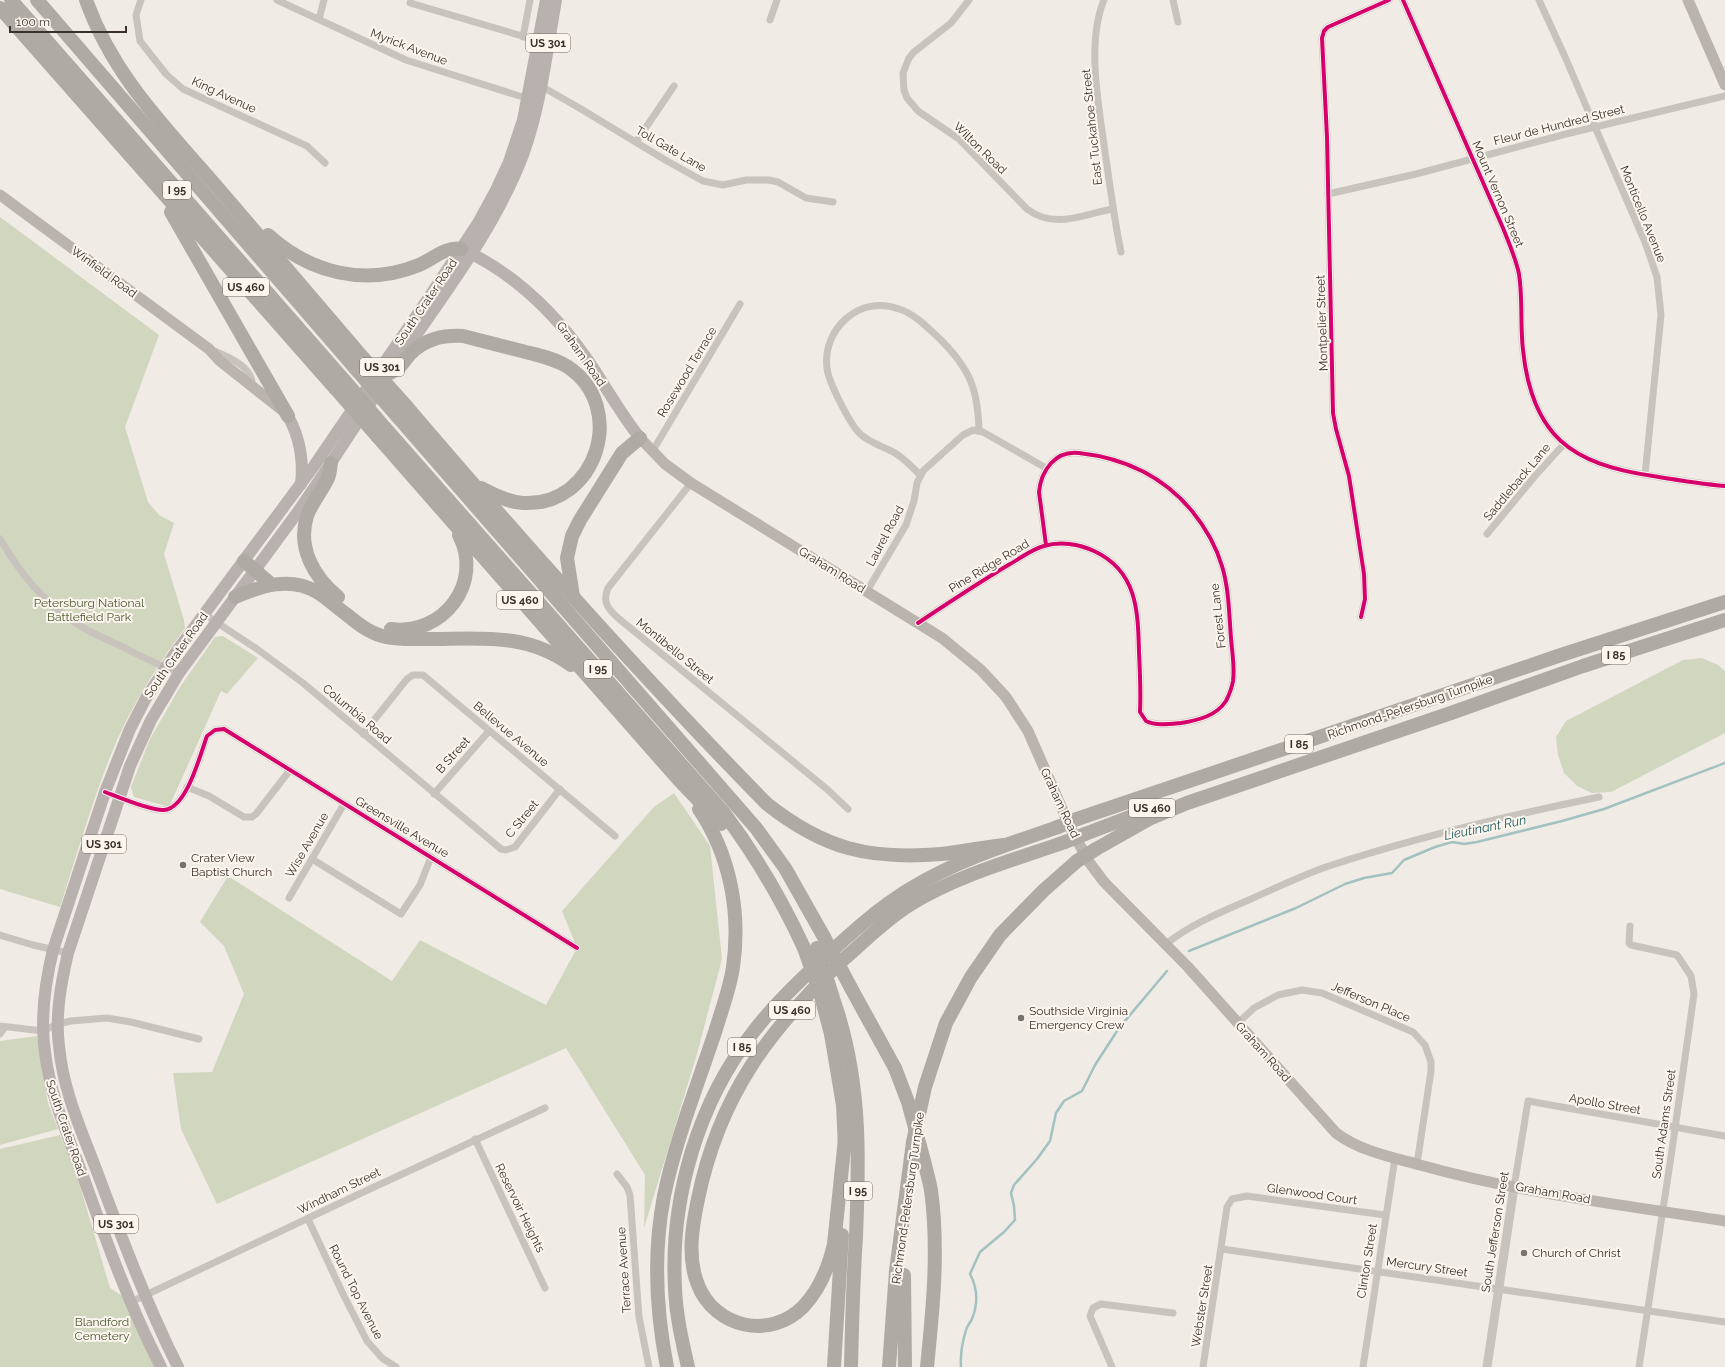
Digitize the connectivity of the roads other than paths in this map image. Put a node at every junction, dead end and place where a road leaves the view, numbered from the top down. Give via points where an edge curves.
1 (11, 0) edge
2 (37, 0) edge
3 (86, 0) edge
4 (141, 0) edge
5 (277, 0) edge
6 (324, 0) edge
7 (530, 0) edge
8 (546, 0) edge
9 (556, 0) edge
10 (777, 0) edge
11 (969, 0) edge
12 (1104, 0) edge
13 (1173, 0) edge
14 (1389, 0) edge
15 (1403, 0) edge
16 (1538, 0) edge
17 (1688, 0) edge
18 (410, 3) dead end
19 (0, 8) edge
20 (318, 19) junction
21 (770, 20) dead end
22 (1178, 22) dead end
23 (523, 37) junction
24 (539, 41) junction
25 (536, 83) junction
26 (1725, 85) edge
27 (674, 86) dead end
28 (1725, 96) edge
29 (532, 100) junction
30 (1595, 127) junction
31 (636, 142) junction
32 (1473, 158) junction
33 (325, 163) dead end
34 (215, 185) junction
35 (156, 186) junction
36 (1328, 194) junction
37 (0, 195) edge
38 (832, 202) dead end
39 (1113, 209) junction
40 (466, 251) junction
41 (1121, 252) dead end
42 (740, 304) dead end
43 (360, 363) junction
44 (390, 373) junction
45 (340, 384) junction
46 (402, 412) junction
47 (288, 416) junction
48 (979, 431) junction
49 (381, 432) junction
50 (640, 438) junction
51 (1564, 444) junction
52 (652, 452) junction
53 (331, 463) junction
54 (1046, 468) junction
55 (920, 475) junction
56 (1645, 475) junction
57 (473, 483) junction
58 (691, 483) junction
59 (301, 485) junction
60 (1725, 486) edge
61 (451, 521) junction
62 (1487, 534) dead end
63 (0, 539) edge
64 (1046, 545) junction
65 (244, 561) junction
66 (256, 569) junction
67 (271, 584) junction
68 (867, 591) junction
69 (573, 596) junction
70 (235, 597) junction
71 (1725, 602) edge
72 (204, 614) junction
73 (1361, 617) dead end
74 (1725, 620) edge
75 (216, 622) junction
76 (918, 623) junction
77 (608, 635) junction
78 (165, 668) junction
79 (179, 673) junction
80 (589, 678) junction
81 (1140, 706) joint
82 (489, 731) junction
83 (363, 734) junction
84 (699, 762) junction
85 (290, 770) junction
86 (678, 779) junction
87 (187, 787) junction
88 (560, 789) junction
89 (1222, 790) junction
90 (105, 792) junction
91 (434, 794) junction
92 (119, 797) junction
93 (1599, 798) dead end
94 (344, 804) junction
95 (848, 809) dead end
96 (478, 830) joint
97 (616, 836) dead end
98 (1004, 845) junction
99 (431, 857) junction
100 (312, 859) junction
101 (289, 898) dead end
102 (793, 924) junction
103 (1630, 926) dead end
104 (0, 935) edge
105 (815, 944) junction
106 (1166, 944) junction
107 (577, 948) dead end
108 (53, 950) junction
109 (68, 953) junction
110 (1238, 1023) junction
111 (58, 1024) junction
112 (3, 1027) edge
113 (43, 1030) junction
114 (0, 1034) edge
115 (199, 1039) dead end
116 (1528, 1101) joint
117 (544, 1108) dead end
118 (1674, 1127) junction
119 (1725, 1136) edge
120 (475, 1139) junction
121 (845, 1139) junction
122 (1395, 1158) junction
123 (1416, 1164) junction
124 (617, 1174) dead end
125 (910, 1174) junction
126 (1514, 1187) junction
127 (1235, 1198) joint
128 (1662, 1211) junction
129 (1385, 1215) junction
130 (308, 1219) junction
131 (1725, 1221) edge
132 (1222, 1249) junction
133 (1377, 1271) junction
134 (545, 1288) dead end
135 (1499, 1288) junction
136 (144, 1296) junction
137 (131, 1302) junction
138 (1647, 1310) junction
139 (1173, 1313) dead end
140 (1725, 1322) edge
141 (172, 1354) junction
142 (159, 1363) edge
143 (178, 1367) edge
144 (396, 1367) edge
145 (648, 1367) edge
146 (667, 1367) edge
147 (688, 1367) edge
148 (834, 1367) edge
149 (851, 1367) edge
150 (889, 1367) edge
151 (905, 1367) edge
152 (927, 1367) edge
153 (1112, 1367) edge
154 (1203, 1367) edge
155 (1363, 1367) edge
156 (1487, 1367) edge
157 (1638, 1367) edge

1 - 45 highway, I 95
2 - 43 highway, I 95
3 - 34 highway via 99,35 127,81
4 - 33 street, King Avenue via 136,15 140,40 166,74 183,89 307,146
5 - 20 street, Myrick Avenue
6 - 20 street
7 - 23 street
8 - 24 main road, South Crater Road / US 301
9 - 25 main road, South Crater Road / US 301
10 - 21 street
11 - 39 street, Wilton Road via 951,23 909,58 902,81 912,105 959,140 1027,209 1039,217 1058,220
12 - 39 street, East Tuckahoe Street via 1097,21 1096,71
13 - 22 street
14 - 36 street, Montpelier Street via 1324,31 1322,38
15 - 32 street, Mount Vernon Street
16 - 30 street, Monticello Avenue
17 - 26 main road
18 - 23 street
19 - 35 highway, US 460
20 - 29 street, Myrick Avenue via 406,60
23 - 24 street
24 - 25 main road, South Crater Road / US 301
25 - 29 main road, South Crater Road / US 301
25 - 31 street, Toll Gate Lane
27 - 31 street
28 - 30 street, Fleur de Hundred Street
29 - 40 main road, South Crater Road / US 301 via 506,169
30 - 32 street, Fleur de Hundred Street
30 - 56 street, Monticello Avenue via 1646,242 1660,294 1659,344
31 - 38 street, Toll Gate Lane via 691,174 714,184 769,180 778,182 806,198
32 - 36 street, Fleur de Hundred Street
32 - 51 street, Mount Vernon Street via 1517,265 1521,293 1523,352 1532,394 1546,425
34 - 40 highway via 282,248 302,260 330,271 363,275 395,272 425,262 450,248
34 - 43 highway
35 - 45 highway, US 460
35 - 47 highway
36 - 73 street, Montpelier Street via 1334,413 1349,476 1364,574 1365,599
37 - 47 main road, Winfield Road via 209,348 220,361
39 - 41 street, East Tuckahoe Street
40 - 44 main road, South Crater Road / US 301
40 - 50 main road, Graham Road via 516,283 554,316 587,359
40 - 59 main road, South Crater Road / US 301
42 - 52 street, Rosewood Terrace
43 - 46 highway, bridge
44 - 53 main road, South Crater Road / US 301
44 - 57 highway via 401,368 409,356 427,341 442,336 463,336 552,359 568,367 584,382 598,410 600,433 594,458 575,484 549,499 524,503 500,498
45 - 49 highway, I 95, bridge
46 - 57 highway
46 - 84 highway, I 95
47 - 59 main road, Winfield Road via 300,446
48 - 54 street
48 - 55 street, Laurel Road via 973,430 963,435
48 - 55 street via 977,406 967,372 935,334 907,312 890,306 870,306 847,317 832,337 826,360 829,378 860,435 905,460
49 - 61 highway, US 460
49 - 102 highway, I 95 via 724,813 761,865
50 - 52 main road, Graham Road
50 - 69 highway via 622,453 572,536 567,558
51 - 56 street, Mount Vernon Street via 1576,454 1604,466
51 - 62 street, Saddleback Lane
52 - 58 main road, Graham Road
53 - 61 highway via 328,478 308,515 305,535 307,555 315,573 327,588 364,619 374,624 398,630 414,629 434,621 455,602 464,583 467,560 463,544
53 - 66 main road, South Crater Road / US 301
54 - 64 street via 1039,492
54 - 81 street, Forest Lane via 1057,457 1076,452 1131,465 1158,479 1191,509 1217,552 1224,572 1234,669 1233,681 1226,700 1207,717 1175,724 1150,723 1142,717
55 - 68 street, Laurel Road via 906,525
56 - 60 street, Mount Vernon Street
57 - 69 highway
58 - 68 main road, Graham Road
58 - 95 street, Montibello Street via 608,588 605,594 607,606 618,618
59 - 65 main road, South Crater Road / US 301
61 - 80 highway, US 460
63 - 78 street via 33,586 58,610 87,629
64 - 76 street, Pine Ridge Road via 999,571
64 - 81 street, Pine Ridge Road via 1066,543 1090,549 1109,560 1125,576 1135,599 1138,620
65 - 66 highway
65 - 72 main road, South Crater Road / US 301
66 - 67 highway
66 - 70 main road, South Crater Road / US 301
67 - 70 highway
67 - 80 highway via 311,589 362,627 382,636 520,641 548,650
68 - 76 main road, Graham Road
69 - 77 highway
70 - 75 main road, South Crater Road / US 301
71 - 98 highway, Richmond-Petersburg Turnpike / I 85, bridge via 1558,656
72 - 75 street, Columbia Road
72 - 78 main road, South Crater Road / US 301
74 - 89 highway, Richmond-Petersburg Turnpike / I 85
75 - 79 main road, South Crater Road / US 301
75 - 83 street, Columbia Road via 303,683
76 - 106 main road, Graham Road via 962,653 1006,697 1028,731 1062,810 1089,862 1104,882
77 - 84 highway
77 - 98 highway via 767,804 799,828 853,850 886,855 942,854
78 - 79 street
78 - 90 main road, South Crater Road / US 301 via 130,729
79 - 92 main road, South Crater Road / US 301 via 139,744
80 - 86 highway, US 460
82 - 83 street, Bellevue Avenue via 423,675 418,674 409,677
82 - 88 street, Bellevue Avenue
82 - 91 street, B Street
83 - 91 street, Columbia Road
84 - 105 highway, I 95 via 756,828 789,887
85 - 87 street via 252,817 244,817 209,796
85 - 87 street, Greensville Avenue via 224,729 215,730 207,736
85 - 94 street, Greensville Avenue
86 - 102 highway, US 460 via 717,819 756,870 778,908
86 - 146 highway via 708,823 722,853 733,895 736,927 733,969 728,989 673,1159 662,1211 658,1244 658,1312
87 - 92 street via 179,802 164,810
88 - 96 street, C Street via 511,849 501,849
88 - 97 street, Bellevue Avenue
89 - 121 highway, US 460, bridge via 1183,797 972,875 912,903 878,928 792,1010 771,1035 741,1081 719,1128 694,1215 691,1248 694,1275 702,1295 719,1314 740,1324 765,1326 794,1315 807,1302 823,1276 832,1250
89 - 125 highway, Richmond-Petersburg Turnpike / I 85, bridge via 1151,818 1077,861 1042,891 1000,935 978,966 946,1023 925,1087 913,1142
90 - 92 street
90 - 108 main road, South Crater Road / US 301
91 - 96 street, Columbia Road
92 - 109 main road, South Crater Road / US 301
93 - 106 street via 1527,812 1323,869 1191,926
94 - 99 street, Greensville Avenue
94 - 100 street, Wise Avenue
98 - 147 highway, Richmond-Petersburg Turnpike / I 85 via 928,879 866,920 789,991 754,1031 730,1067 710,1105 696,1141 678,1210 675,1288
99 - 100 street via 420,885 401,914
99 - 107 street, Greensville Avenue
100 - 101 street, Wise Avenue
102 - 105 highway, I 95
103 - 118 street, South Adams Street via 1631,945 1677,955 1687,968 1693,985 1694,994
104 - 108 street
105 - 121 highway, I 95, bridge via 820,996 831,1034 840,1083
105 - 149 highway, I 95, bridge via 847,1044 853,1080 859,1184
105 - 152 highway, bridge via 851,988 895,1068 908,1102 920,1146 931,1191 935,1246
106 - 110 main road, Graham Road
108 - 109 street
108 - 113 main road, South Crater Road / US 301 via 48,972
109 - 111 main road, South Crater Road / US 301 via 60,993
110 - 122 main road, Graham Road via 1336,1133 1357,1146
110 - 123 street, Jefferson Place via 1265,1001 1302,990 1322,993 1413,1032 1426,1045 1432,1071
111 - 113 street
111 - 115 street via 107,1018
111 - 136 main road, South Crater Road / US 301 via 61,1064 68,1092
112 - 113 street
112 - 114 street
113 - 137 main road, South Crater Road / US 301 via 52,1091
116 - 118 street, Apollo Street
116 - 126 street, South Jefferson Street
117 - 120 street, Windham Street
118 - 119 street, Apollo Street
118 - 128 street, South Adams Street
120 - 130 street, Windham Street
120 - 134 street, Reservoir Heights
121 - 148 highway, I 95 via 844,1212
122 - 123 main road, Graham Road
122 - 129 street, Clinton Street
123 - 126 main road, Graham Road
124 - 145 street, Terrace Avenue via 630,1195 639,1317
125 - 150 highway, Richmond-Petersburg Turnpike / I 85 via 898,1256
125 - 151 highway via 904,1263
126 - 128 main road, Graham Road
126 - 135 street, South Jefferson Street
127 - 129 street, Glenwood Court via 1248,1196
127 - 132 street, Webster Street via 1227,1208
128 - 131 main road, Graham Road
128 - 138 street, South Adams Street
129 - 133 street, Clinton Street
130 - 136 street, Windham Street
130 - 144 street, Round Top Avenue via 367,1341 382,1358
132 - 133 street, Mercury Street
132 - 154 street, Webster Street
133 - 135 street, Mercury Street
133 - 155 street, Clinton Street
135 - 138 street, Mercury Street
135 - 156 street, South Jefferson Street
136 - 137 street, Windham Street
136 - 141 main road, South Crater Road / US 301
137 - 142 main road, South Crater Road / US 301
138 - 140 street, Mercury Street
138 - 157 street, South Adams Street
139 - 153 street via 1101,1304 1093,1308 1090,1316
141 - 142 main road
141 - 143 main road, South Crater Road / US 301

